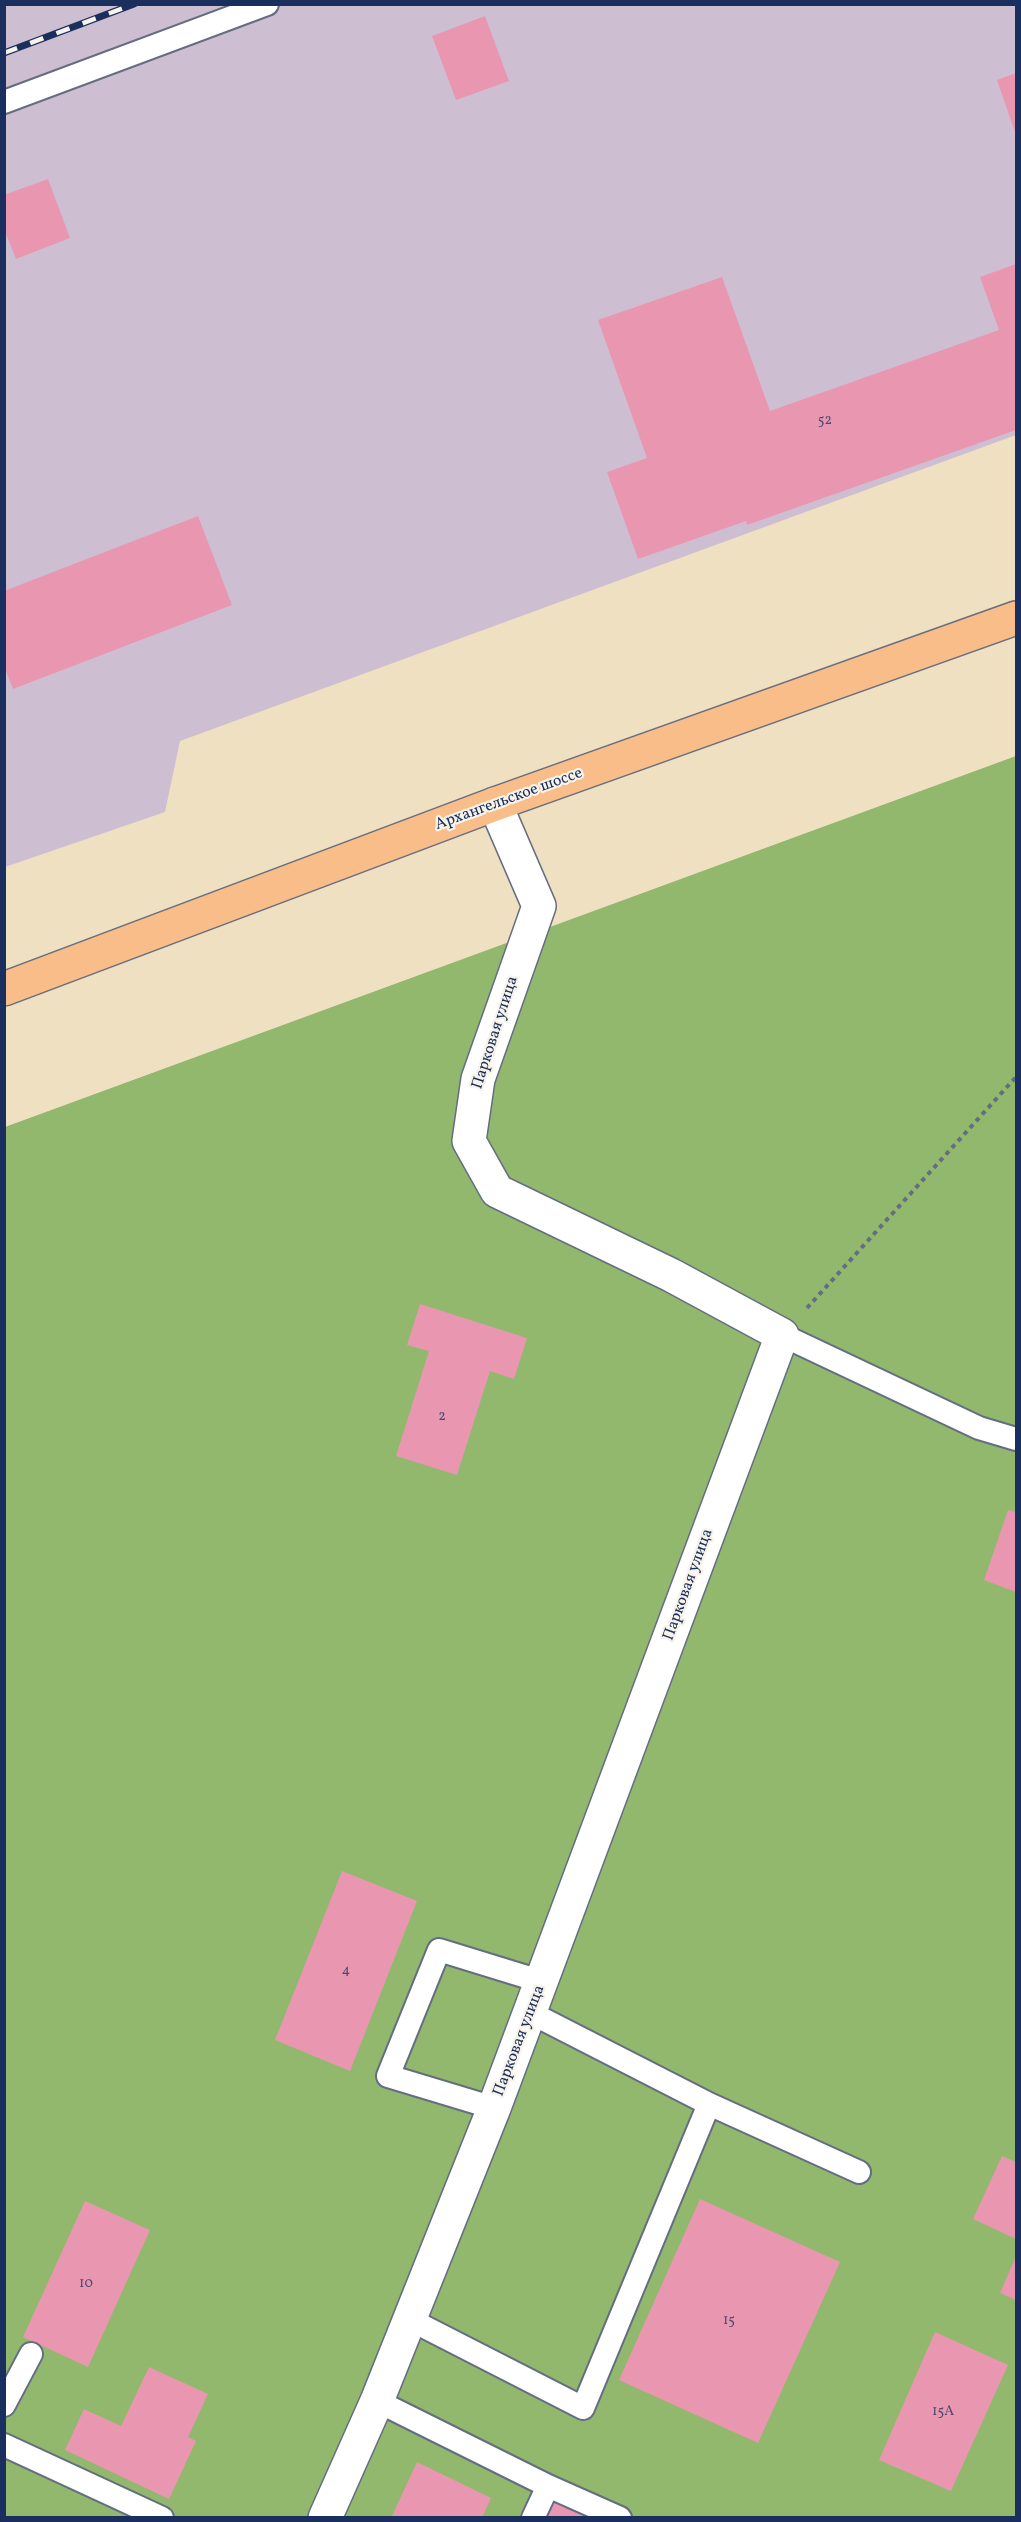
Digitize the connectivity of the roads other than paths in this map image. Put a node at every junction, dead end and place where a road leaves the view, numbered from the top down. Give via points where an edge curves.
1 (267, 4) edge
2 (4, 102) edge
3 (1017, 618) edge
4 (495, 804) junction
5 (4, 989) edge
6 (782, 1335) junction
7 (1017, 1439) edge
8 (543, 1982) junction
9 (531, 2013) junction
10 (709, 2104) junction
11 (494, 2108) junction
12 (859, 2172) dead end
13 (409, 2319) junction
14 (31, 2354) dead end
15 (377, 2402) junction
16 (4, 2405) edge
17 (4, 2445) edge
18 (548, 2486) junction
19 (162, 2517) edge
20 (325, 2517) edge
21 (533, 2517) edge
22 (620, 2517) edge

1 - 2 lane
3 - 4 main road, Архангельское шоссе
4 - 5 main road, Архангельское шоссе
4 - 6 street, Парковая улица via 539,906 478,1079 469,1141 497,1191 671,1275
6 - 7 lane via 979,1428
6 - 8 street, Парковая улица
8 - 9 street, Парковая улица
8 - 11 lane via 440,1950 388,2076
9 - 10 lane
9 - 11 street, Парковая улица
10 - 12 lane
10 - 13 lane via 583,2408
11 - 13 street, Парковая улица
13 - 15 street, Парковая улица
14 - 16 lane
15 - 18 lane
15 - 20 street, Парковая улица
17 - 19 lane
18 - 21 lane
18 - 22 lane

